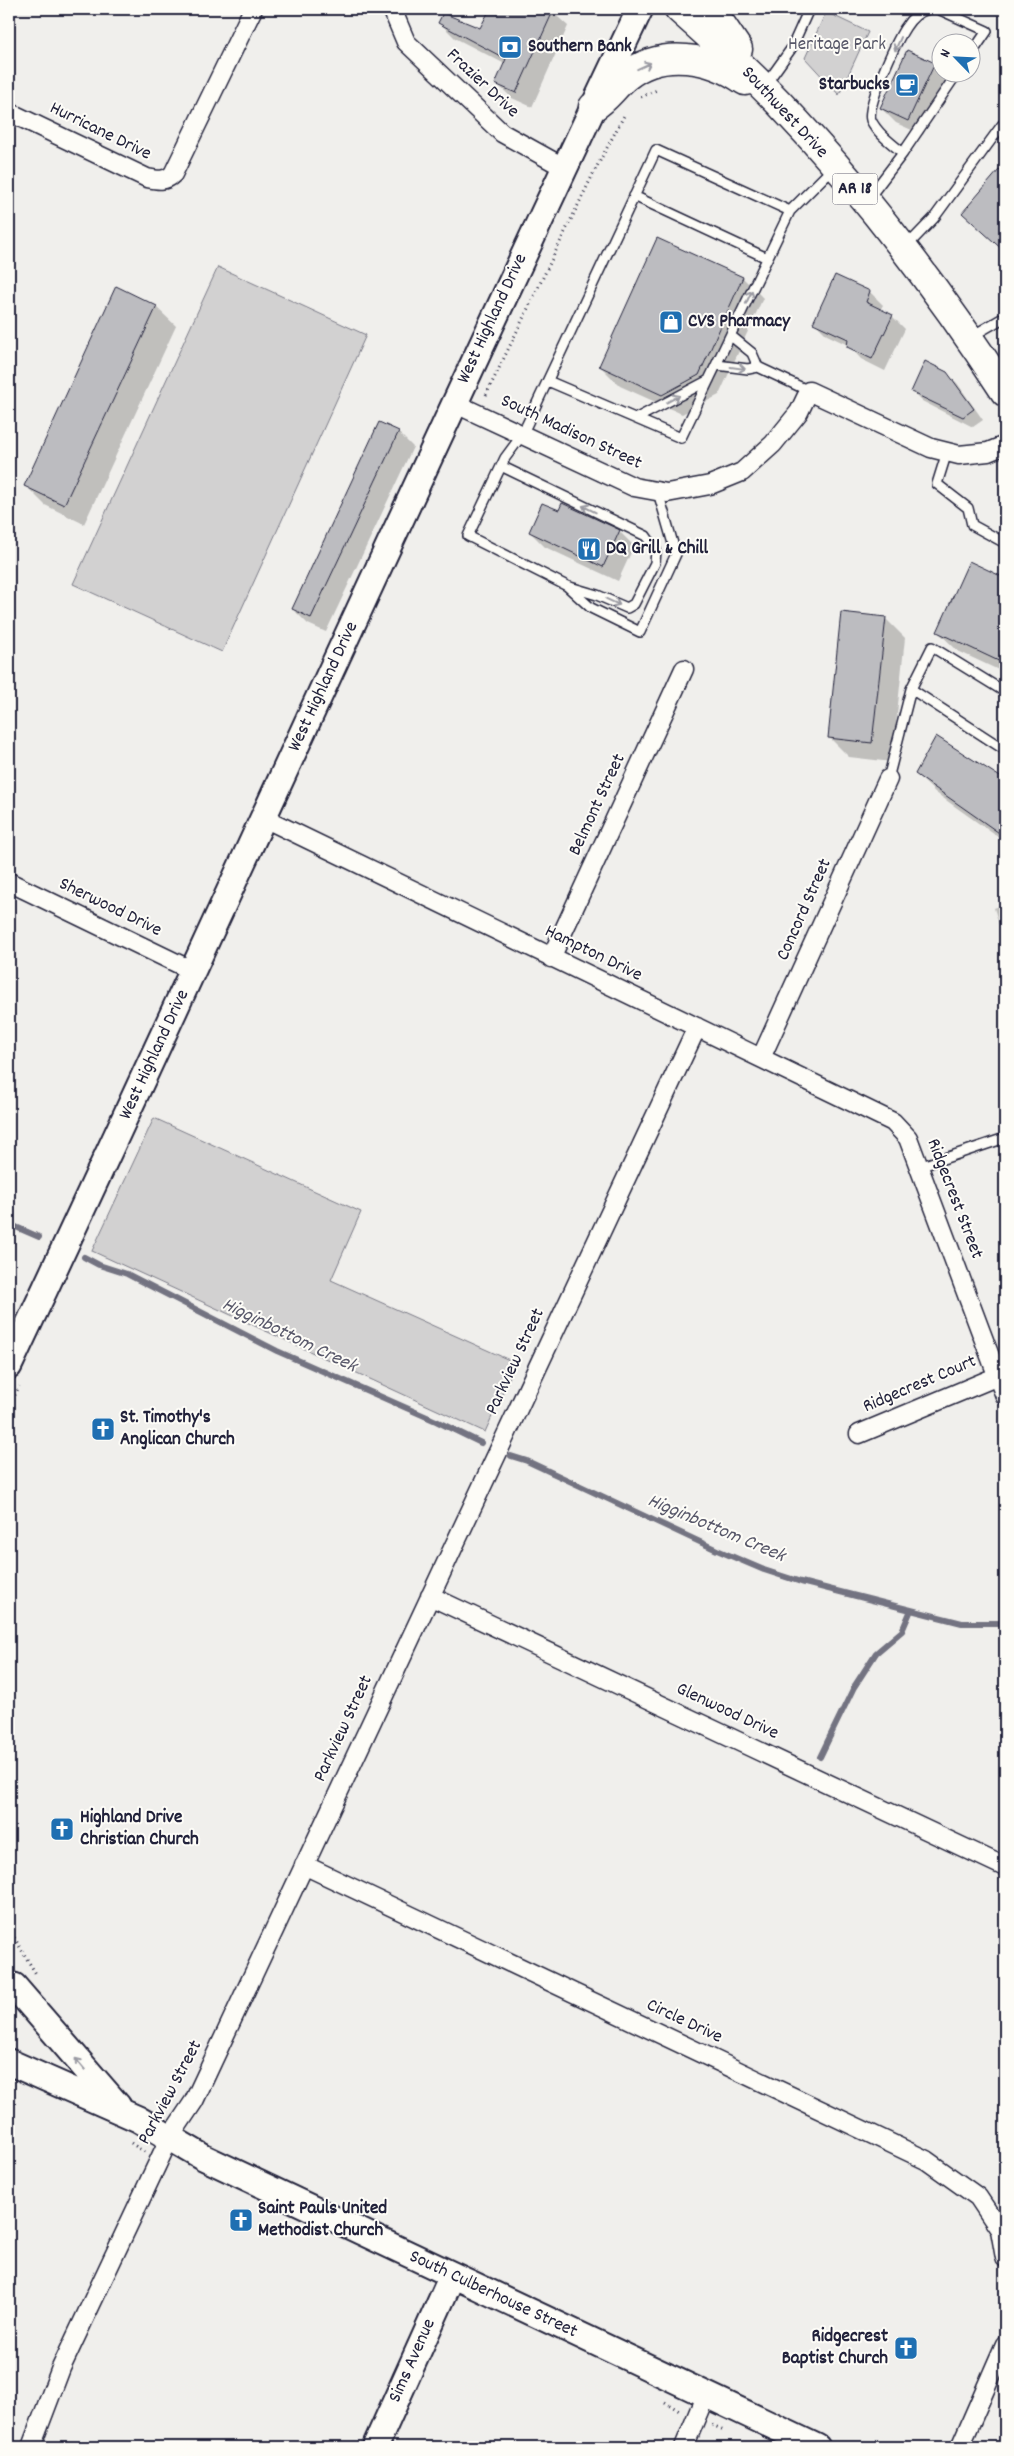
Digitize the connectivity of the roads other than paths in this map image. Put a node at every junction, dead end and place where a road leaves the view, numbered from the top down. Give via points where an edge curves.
1 (253, 9) edge
2 (392, 9) edge
3 (640, 9) edge
4 (680, 9) edge
5 (711, 9) edge
6 (808, 9) edge
7 (928, 9) edge
8 (938, 9) edge
9 (982, 38) edge
10 (951, 82) edge
11 (763, 88) junction
12 (593, 107) junction
13 (9, 112) edge
14 (1005, 124) edge
15 (903, 153) junction
16 (834, 166) junction
17 (565, 168) junction
18 (634, 196) junction
19 (866, 201) junction
20 (790, 210) junction
21 (904, 250) junction
22 (767, 258) junction
23 (1005, 316) edge
24 (731, 336) junction
25 (969, 337) junction
26 (717, 365) junction
27 (758, 366) junction
28 (710, 380) junction
29 (548, 381) junction
30 (809, 391) junction
31 (1005, 392) edge
32 (454, 403) junction
33 (637, 418) junction
34 (522, 435) junction
35 (1005, 446) edge
36 (947, 452) junction
37 (501, 466) junction
38 (658, 492) junction
39 (1005, 543) edge
40 (567, 586) junction
41 (684, 669) dead end
42 (910, 689) junction
43 (1005, 692) edge
44 (1005, 750) edge
45 (888, 779) joint
46 (264, 818) junction
47 (9, 882) edge
48 (551, 958) junction
49 (193, 971) junction
50 (697, 1027) junction
51 (761, 1058) junction
52 (903, 1131) joint
53 (1005, 1138) edge
54 (919, 1167) junction
55 (9, 1366) edge
56 (998, 1376) junction
57 (1005, 1396) edge
58 (859, 1434) dead end
59 (430, 1596) junction
60 (304, 1865) junction
61 (1005, 1867) edge
62 (11, 1982) edge
63 (9, 2011) edge
64 (9, 2062) edge
65 (125, 2113) junction
66 (170, 2137) junction
67 (1005, 2258) edge
68 (452, 2276) junction
69 (1005, 2344) edge
70 (706, 2394) junction
71 (31, 2447) edge
72 (375, 2447) edge
73 (684, 2447) edge
74 (817, 2447) edge
75 (960, 2447) edge

1 - 13 street, Hurricane Drive via 173,174 162,180 147,178
2 - 17 street, Frazier Drive via 406,42 502,134
3 - 12 street, West Highland Drive
4 - 11 main road, Southwest Drive / AR 18
5 - 11 main road
6 - 11 lane via 791,49
7 -> 15 lane via 919,11 905,27 871,103 871,118 877,129
8 - 9 lane via 987,31
10 - 15 lane
12 -> 11 main road via 604,101 635,71 670,58 701,61
11 - 16 main road, Southwest Drive / AR 18
12 - 17 street, West Highland Drive
14 - 21 lane via 934,218
15 - 19 lane
16 - 19 main road, Southwest Drive / AR 18
16 - 20 lane
17 - 32 street, West Highland Drive
18 - 20 lane via 656,150
18 - 22 lane
18 - 29 lane
19 - 21 main road, Southwest Drive / AR 18
20 - 22 lane
21 - 25 main road, Southwest Drive / AR 18
24 -> 22 lane
23 - 25 lane
24 - 26 lane
24 - 27 lane via 752,353
25 - 31 main road, Southwest Drive / AR 18
26 -> 27 lane via 748,369
26 - 28 lane
27 - 30 lane
33 -> 28 lane
28 - 33 lane via 681,438
29 - 33 lane
29 - 34 lane
30 - 36 street
30 - 38 street, South Madison Street via 799,412 773,444 742,472 710,485
32 - 34 street, South Madison Street
32 - 46 street, West Highland Drive
34 - 37 lane
34 - 38 street, South Madison Street via 634,487
35 - 36 street via 974,454
36 - 39 lane via 937,484 968,508 972,525
37 - 40 lane via 468,536
40 -> 37 lane via 627,608 634,604 654,563 656,550 646,536
38 - 40 lane via 676,554 640,632 591,608
41 - 48 street, Belmont Street
42 - 43 lane via 932,647
42 - 44 lane
42 - 45 lane
45 - 51 street, Concord Street
46 - 48 street, Hampton Drive
46 - 49 street, West Highland Drive
47 - 49 street, Sherwood Drive
48 - 50 street, Hampton Drive
49 - 55 street, West Highland Drive
50 - 51 street, Hampton Drive
50 - 59 street, Parkview Street
51 - 52 street, Hampton Drive via 893,1122
52 - 54 street, Ridgecrest Street
53 - 54 lane
54 - 56 street, Ridgecrest Street
56 - 57 street, Ridgecrest Street
56 - 58 street, Ridgecrest Court
59 - 60 street, Parkview Street
59 - 61 street, Glenwood Drive
60 - 66 street, Parkview Street via 194,2100
60 - 67 street, Circle Drive via 926,2160 978,2197 1000,2230
62 - 63 street
65 -> 62 street
64 - 65 street, South Culberhouse Street
65 - 66 street, South Culberhouse Street
66 - 68 street, South Culberhouse Street via 203,2157
66 - 71 street, Parkview Street via 61,2368
68 - 70 street, South Culberhouse Street
68 - 72 street, Sims Avenue
69 - 75 street
70 - 73 street
70 - 74 street, South Culberhouse Street

